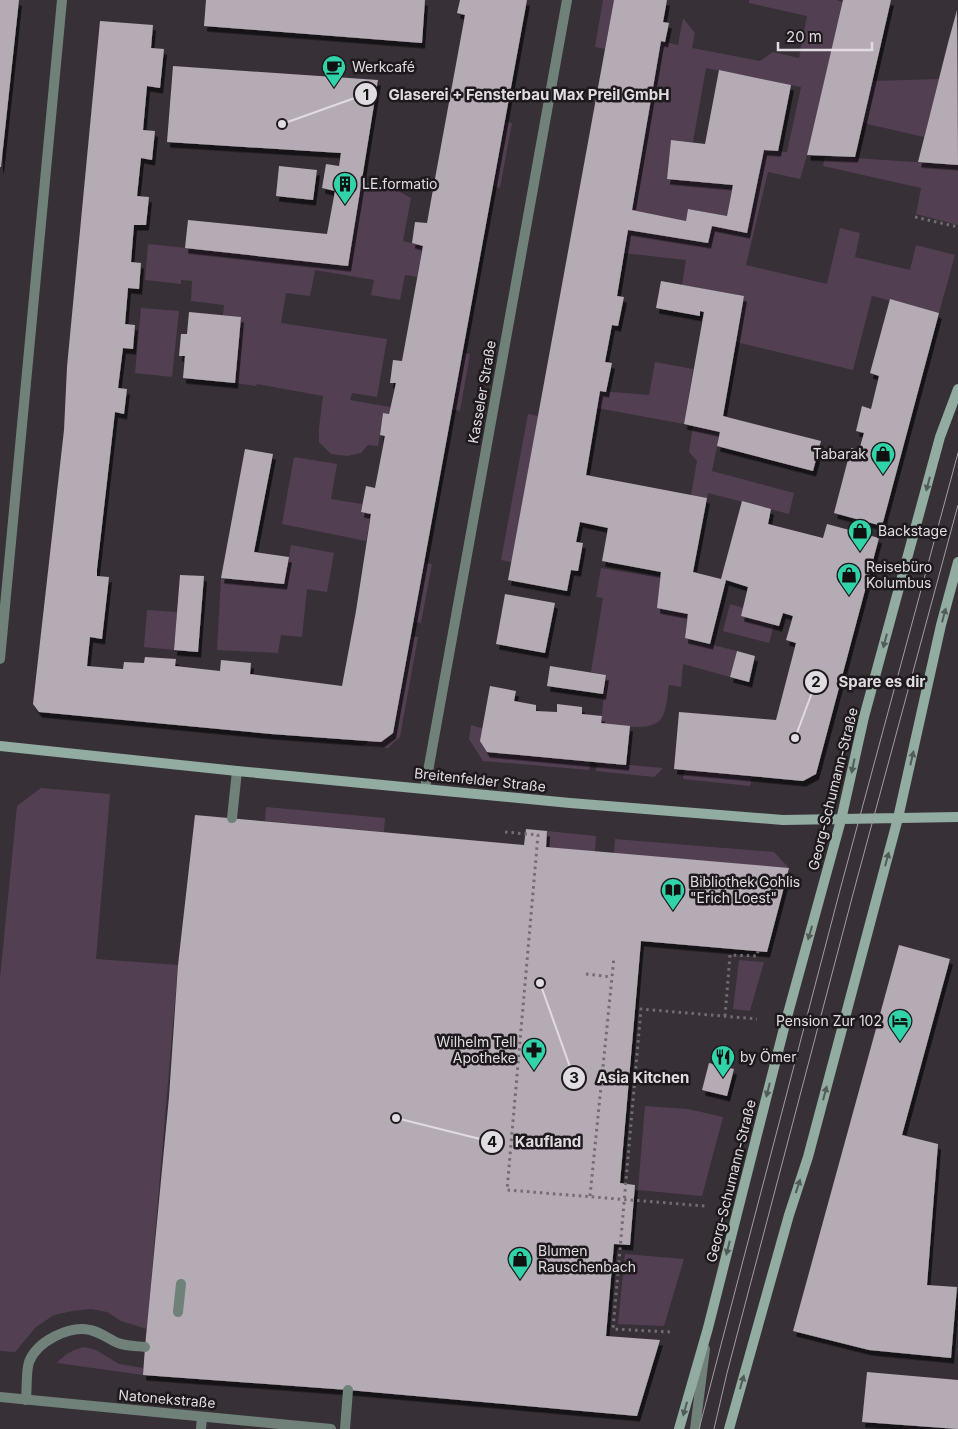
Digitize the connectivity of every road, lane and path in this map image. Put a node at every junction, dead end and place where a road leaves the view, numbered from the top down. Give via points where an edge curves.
1 (62, 0) edge
2 (567, 0) edge
3 (915, 216) dead end
4 (958, 227) edge
5 (958, 389) edge
6 (958, 562) edge
7 (0, 659) edge
8 (0, 746) edge
9 (237, 771) junction
10 (425, 788) junction
11 (958, 817) edge
12 (232, 818) dead end
13 (898, 818) junction
14 (841, 820) junction
15 (506, 832) dead end
16 (758, 951) dead end
17 (614, 957) dead end
18 (586, 974) dead end
19 (611, 977) junction
20 (725, 1016) junction
21 (757, 1018) dead end
22 (590, 1196) junction
23 (625, 1200) junction
24 (705, 1206) dead end
25 (181, 1284) dead end
26 (178, 1312) dead end
27 (708, 1328) junction
28 (670, 1332) dead end
29 (144, 1347) dead end
30 (348, 1390) dead end
31 (0, 1398) edge
32 (26, 1400) junction
33 (202, 1417) junction
34 (201, 1429) edge
35 (331, 1429) edge
36 (345, 1429) edge
37 (679, 1429) edge
38 (695, 1429) edge
39 (729, 1429) edge

1 - 7 street
2 - 10 street, Kasseler Straße
3 - 4 path
5 -> 14 main road, Georg-Schumann-Straße via 940,437 864,717
13 -> 6 main road
8 - 9 main road, Breitenfelder Straße
9 - 10 main road, Breitenfelder Straße
9 - 12 street
10 - 14 main road, Breitenfelder Straße via 783,820
11 - 13 main road, Breitenfelder Straße
13 - 14 main road, Breitenfelder Straße
39 -> 13 main road via 808,1157
14 -> 27 main road, Georg-Schumann-Straße
15 - 22 path via 538,835 507,1190
16 - 20 path via 757,956 730,955
17 - 19 path
18 - 19 path
19 - 22 path
20 - 21 path
20 - 23 path via 642,1009
22 - 23 path
23 - 24 path
23 - 28 path via 613,1329
25 - 26 street
27 -> 37 main road, Georg-Schumann-Straße
27 - 38 street
29 - 32 street via 120,1344 91,1330 78,1328 63,1332 40,1347 30,1361
30 - 36 street
31 - 32 street, Natonekstraße
32 - 33 street, Natonekstraße
33 - 34 street
33 - 35 street, Natonekstraße

